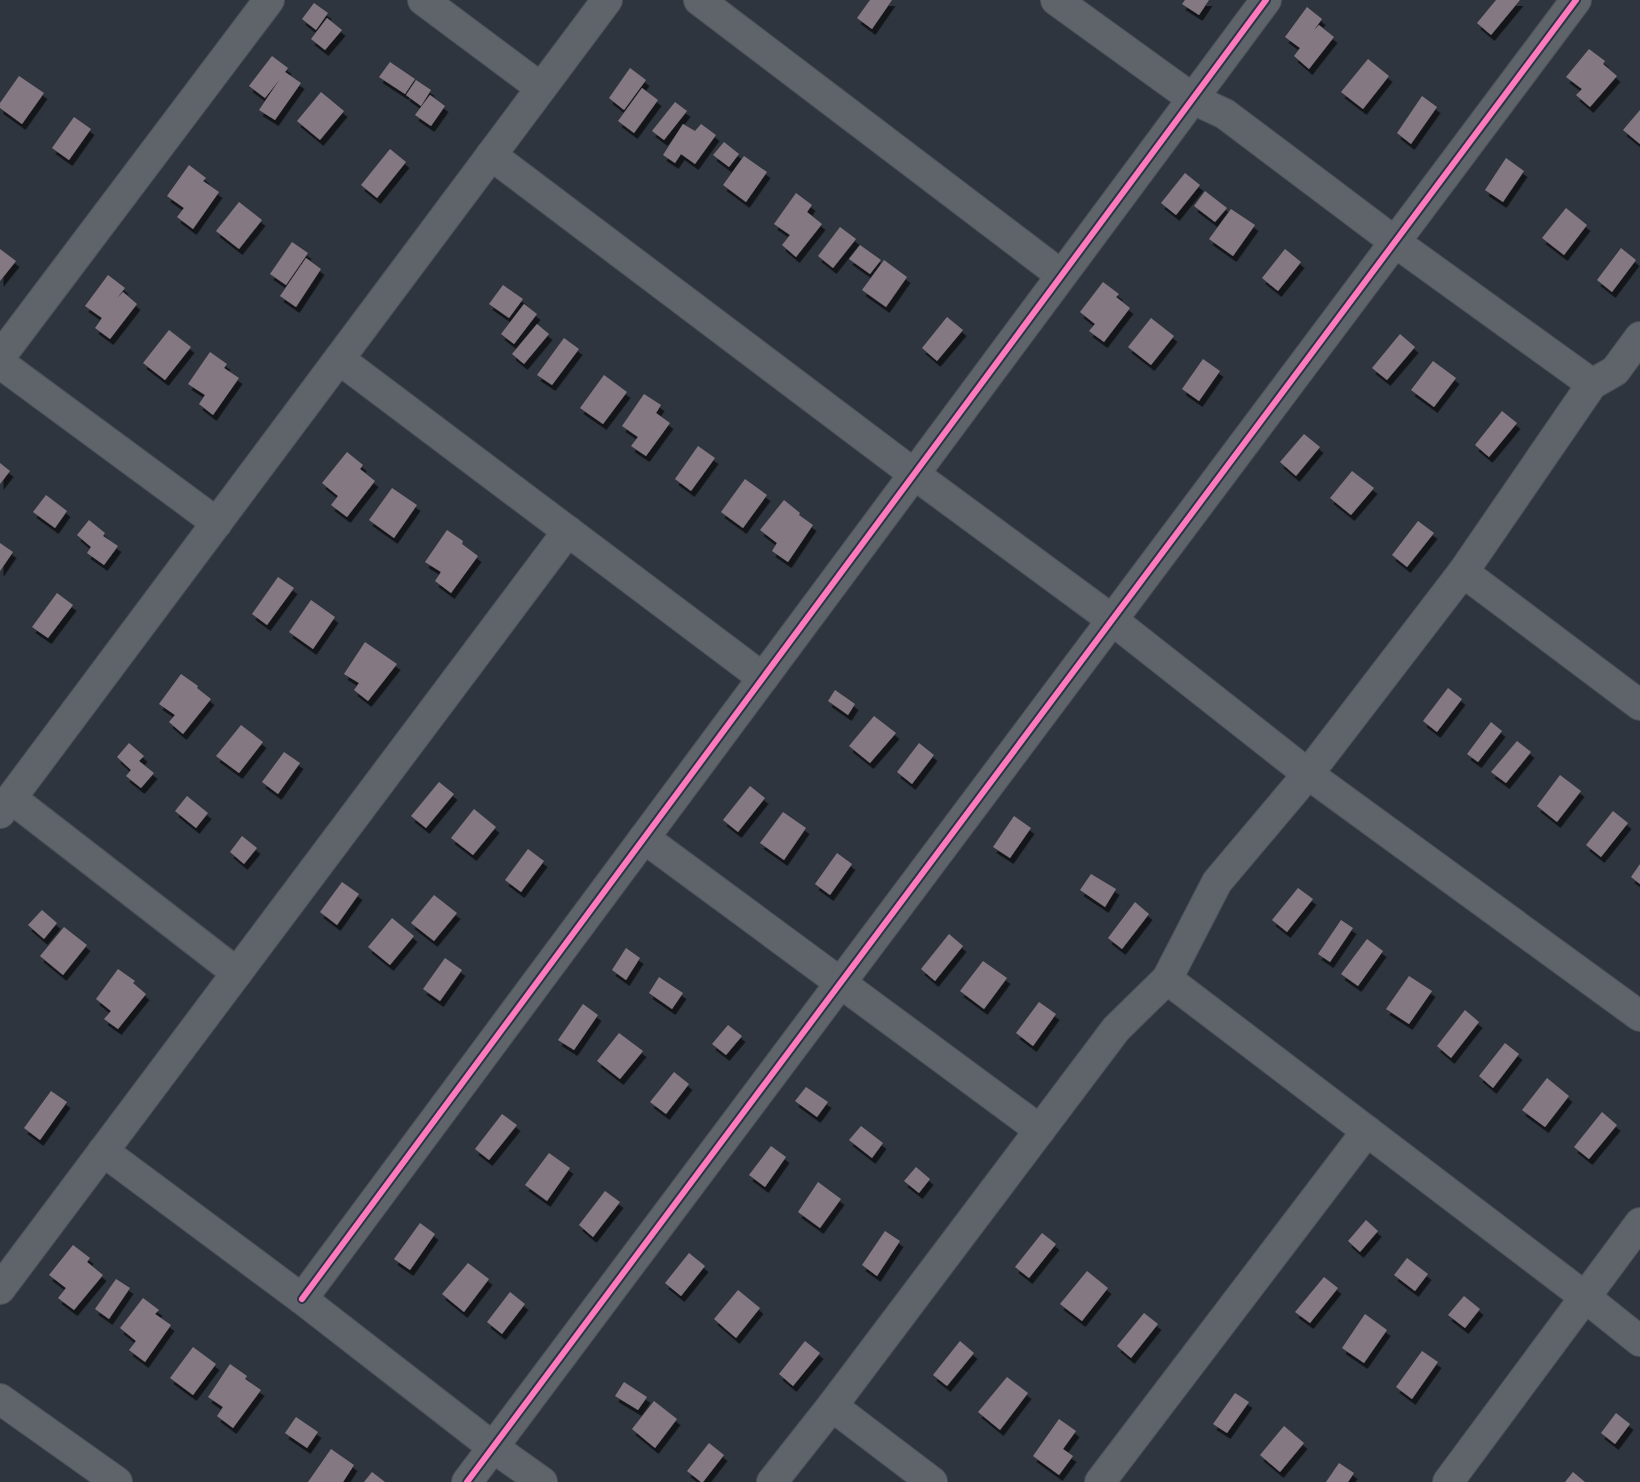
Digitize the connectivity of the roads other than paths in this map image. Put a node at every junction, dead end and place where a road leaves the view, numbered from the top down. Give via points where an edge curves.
1 (269, 0) edge
2 (423, 0) edge
3 (607, 0) edge
4 (699, 0) edge
5 (1056, 0) edge
6 (1266, 0) edge
7 (1576, 0) edge
8 (542, 87) junction
9 (1193, 99) junction
10 (491, 155) junction
11 (1395, 242) junction
12 (1061, 275) junction
13 (1640, 337) edge
14 (0, 357) edge
15 (339, 359) junction
16 (0, 363) edge
17 (1592, 384) junction
18 (914, 474) junction
19 (217, 523) junction
20 (568, 531) junction
21 (1463, 572) junction
22 (1112, 619) junction
23 (763, 678) junction
24 (1640, 705) edge
25 (1308, 774) junction
26 (6, 805) edge
27 (644, 838) junction
28 (237, 973) junction
29 (1167, 979) junction
30 (841, 983) junction
31 (1640, 1016) edge
32 (1040, 1130) junction
33 (1367, 1131) junction
34 (103, 1151) junction
35 (1640, 1223) edge
36 (0, 1289) edge
37 (1585, 1297) junction
38 (302, 1299) junction
39 (1640, 1341) edge
40 (0, 1399) edge
41 (832, 1406) junction
42 (494, 1448) junction
43 (117, 1482) edge
44 (467, 1482) edge
45 (542, 1482) edge
46 (772, 1482) edge
47 (932, 1482) edge
48 (1100, 1482) edge
49 (1448, 1482) edge

1 - 14 street
2 - 8 street
3 - 8 street
4 - 12 street
5 - 9 street
6 - 9 street
7 - 11 street
8 - 10 street
9 - 11 street via 1225,114
9 - 12 street
10 - 15 street
10 - 18 street
11 - 17 street
11 - 22 street
12 - 18 street
13 - 17 street via 1615,371
15 - 19 street
15 - 20 street
16 - 19 street
17 - 21 street
18 - 22 street
18 - 23 street
19 - 26 street
20 - 23 street
20 - 28 street
21 - 24 street
21 - 25 street
22 - 25 street
22 - 30 street
23 - 27 street
25 - 29 street via 1217,882
25 - 31 street
26 - 28 street
27 - 30 street
27 - 38 street
28 - 34 street
29 - 32 street via 1116,1029
29 - 33 street
30 - 32 street
30 - 42 street
32 - 41 street
33 - 37 street
33 - 48 street
34 - 36 street
34 - 38 street
35 - 37 street
37 - 39 street
37 - 49 street
38 - 42 street
40 - 43 street
41 - 46 street
41 - 47 street
42 - 44 street
42 - 45 street

